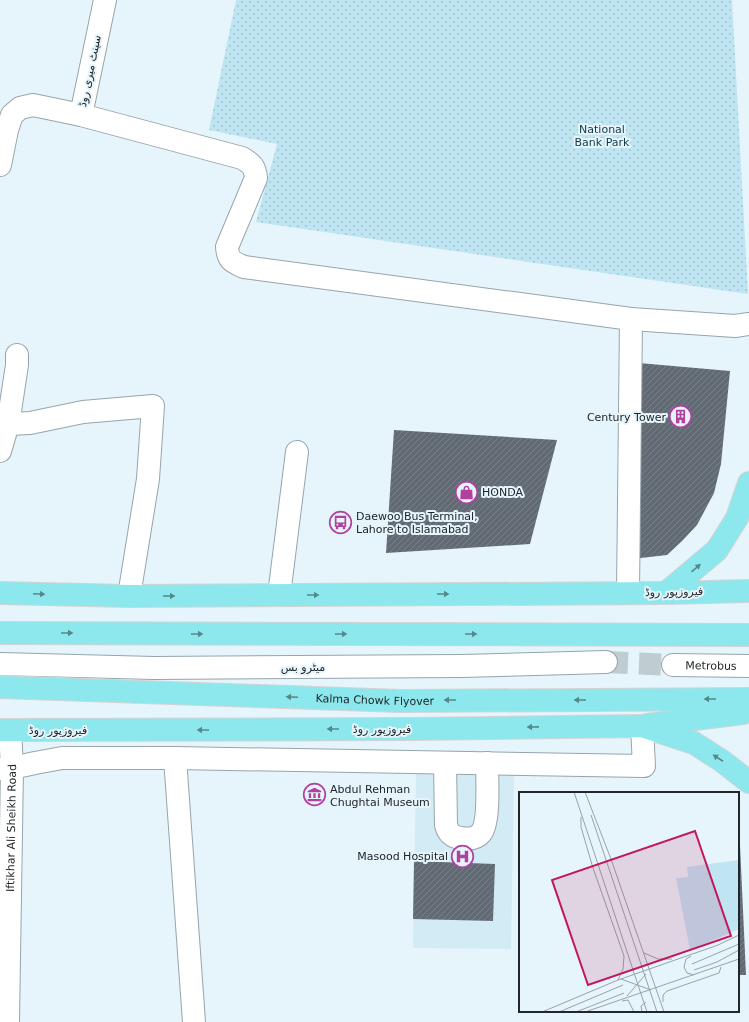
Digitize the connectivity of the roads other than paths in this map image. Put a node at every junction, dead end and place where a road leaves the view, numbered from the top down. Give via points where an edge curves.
1 (105, 0) edge
2 (81, 115) junction
3 (0, 165) edge
4 (631, 319) junction
5 (749, 324) edge
6 (17, 355) dead end
7 (8, 424) junction
8 (0, 451) edge
9 (297, 452) dead end
10 (749, 482) edge
11 (749, 591) edge
12 (0, 592) edge
13 (628, 593) junction
14 (666, 593) junction
15 (279, 595) junction
16 (129, 596) junction
17 (0, 633) edge
18 (749, 635) edge
19 (606, 662) tunnel mouth
20 (0, 664) edge
21 (673, 665) tunnel mouth
22 (749, 666) edge
23 (0, 687) edge
24 (749, 699) edge
25 (749, 709) edge
26 (642, 726) junction
27 (5, 730) edge
28 (175, 758) junction
29 (446, 762) junction
30 (487, 763) junction
31 (6, 769) edge
32 (749, 782) edge
33 (8, 1022) edge
34 (194, 1022) edge

1 - 2 street, سینٹ میری روڈ
2 - 3 street, سینٹ میری روڈ via 33,105 20,108 12,115 6,130
2 - 4 street via 242,158 250,163 256,170 256,178 227,247 228,256 244,267
4 - 5 street via 735,326
4 - 13 street
6 - 7 street
7 - 8 street
7 - 16 street via 30,423 83,412 154,406 148,479
9 - 15 street
14 -> 10 main road via 717,550 737,518
11 - 14 main road, فیروزپور روڈ
12 -> 16 main road, فیروزپور روڈ
13 - 14 main road, فیروزپور روڈ
15 -> 13 main road, فیروزپور روڈ
16 -> 15 main road, فیروزپور روڈ
17 -> 18 main road
19 - 20 street, میٹرو بس via 154,668
21 - 22 street, Metrobus
24 -> 23 main road, Kalma Chowk Flyover via 401,700
25 - 26 main road via 743,712
26 -> 27 main road, فیروزپور روڈ
26 - 30 street via 644,766
32 -> 26 main road, فیروزپور روڈ via 694,743
27 - 31 street, Iftikhar Ali Sheikh Road
28 - 29 street
28 - 31 street via 62,758
28 - 34 street
29 - 30 street
29 - 30 street via 446,825 447,830 459,838 474,838 481,833 487,811
31 - 33 street, Iftikhar Ali Sheikh Road

